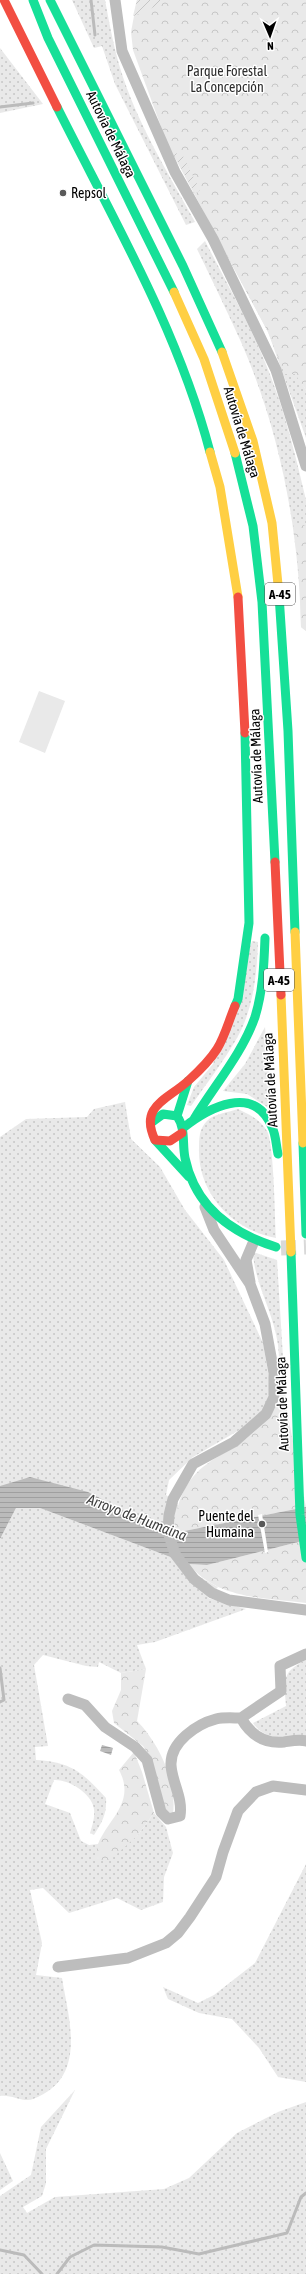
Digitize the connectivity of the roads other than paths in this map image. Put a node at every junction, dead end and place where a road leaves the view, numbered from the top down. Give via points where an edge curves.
1 (4, 0) edge
2 (33, 0) edge
3 (50, 0) edge
4 (115, 0) edge
5 (306, 466) edge
6 (275, 905) junction
7 (188, 1081) junction
8 (177, 1116) junction
9 (194, 1119) junction
10 (152, 1122) junction
11 (183, 1131) junction
12 (155, 1140) junction
13 (192, 1180) junction
14 (289, 1191) junction
15 (205, 1204) junction
16 (306, 1234) edge
17 (254, 1241) junction
18 (276, 1247) tunnel mouth
19 (250, 1284) junction
20 (306, 1558) edge
21 (306, 1610) edge
22 (306, 1654) edge
23 (68, 1698) dead end
24 (241, 1718) junction
25 (306, 1741) edge
26 (306, 1790) edge
27 (58, 1967) dead end

1 - 7 main road via 146,284 182,364 206,435 229,536 238,593 243,665 249,923 238,999 217,1049
2 - 6 main road, Autovía de Málaga / A-45 via 48,38 166,274 204,359 234,447 253,526 262,602
3 - 16 main road, Autovía de Málaga / A-45 via 183,266 223,354 253,441 272,522 288,731
4 - 5 street via 122,51 175,172 213,238 276,370
6 - 9 main road via 265,938 264,973 258,1003 249,1027 227,1070
6 - 14 main road, Autovía de Málaga / A-45
7 - 8 main road
7 - 10 main road via 159,1102 153,1109
8 - 10 main road via 166,1112 158,1114
8 - 11 main road
9 - 11 main road
9 - 14 main road via 222,1102 242,1102 256,1108 267,1117 273,1130
10 - 12 main road via 150,1129
11 - 12 main road via 177,1139 167,1142
11 - 13 main road via 187,1165
12 - 13 main road
13 - 15 main road
14 - 20 main road, Autovía de Málaga / A-45 via 300,1516
15 - 17 main road via 229,1228
15 - 19 street via 214,1230
17 - 18 main road
17 - 19 street via 246,1260
19 - 21 street via 265,1324 274,1373 274,1397 266,1414 234,1442 193,1464 173,1499 168,1532 175,1554 194,1579 212,1593 229,1600
22 - 24 street via 280,1666 281,1691
23 - 24 street via 85,1704 105,1728 135,1747 147,1760 161,1812 168,1819 180,1816 181,1805 171,1764 176,1746 189,1733 216,1719
24 - 25 street via 247,1729 263,1740
26 - 27 street via 273,1786 256,1792 238,1811 216,1877 190,1918 166,1943 128,1958

